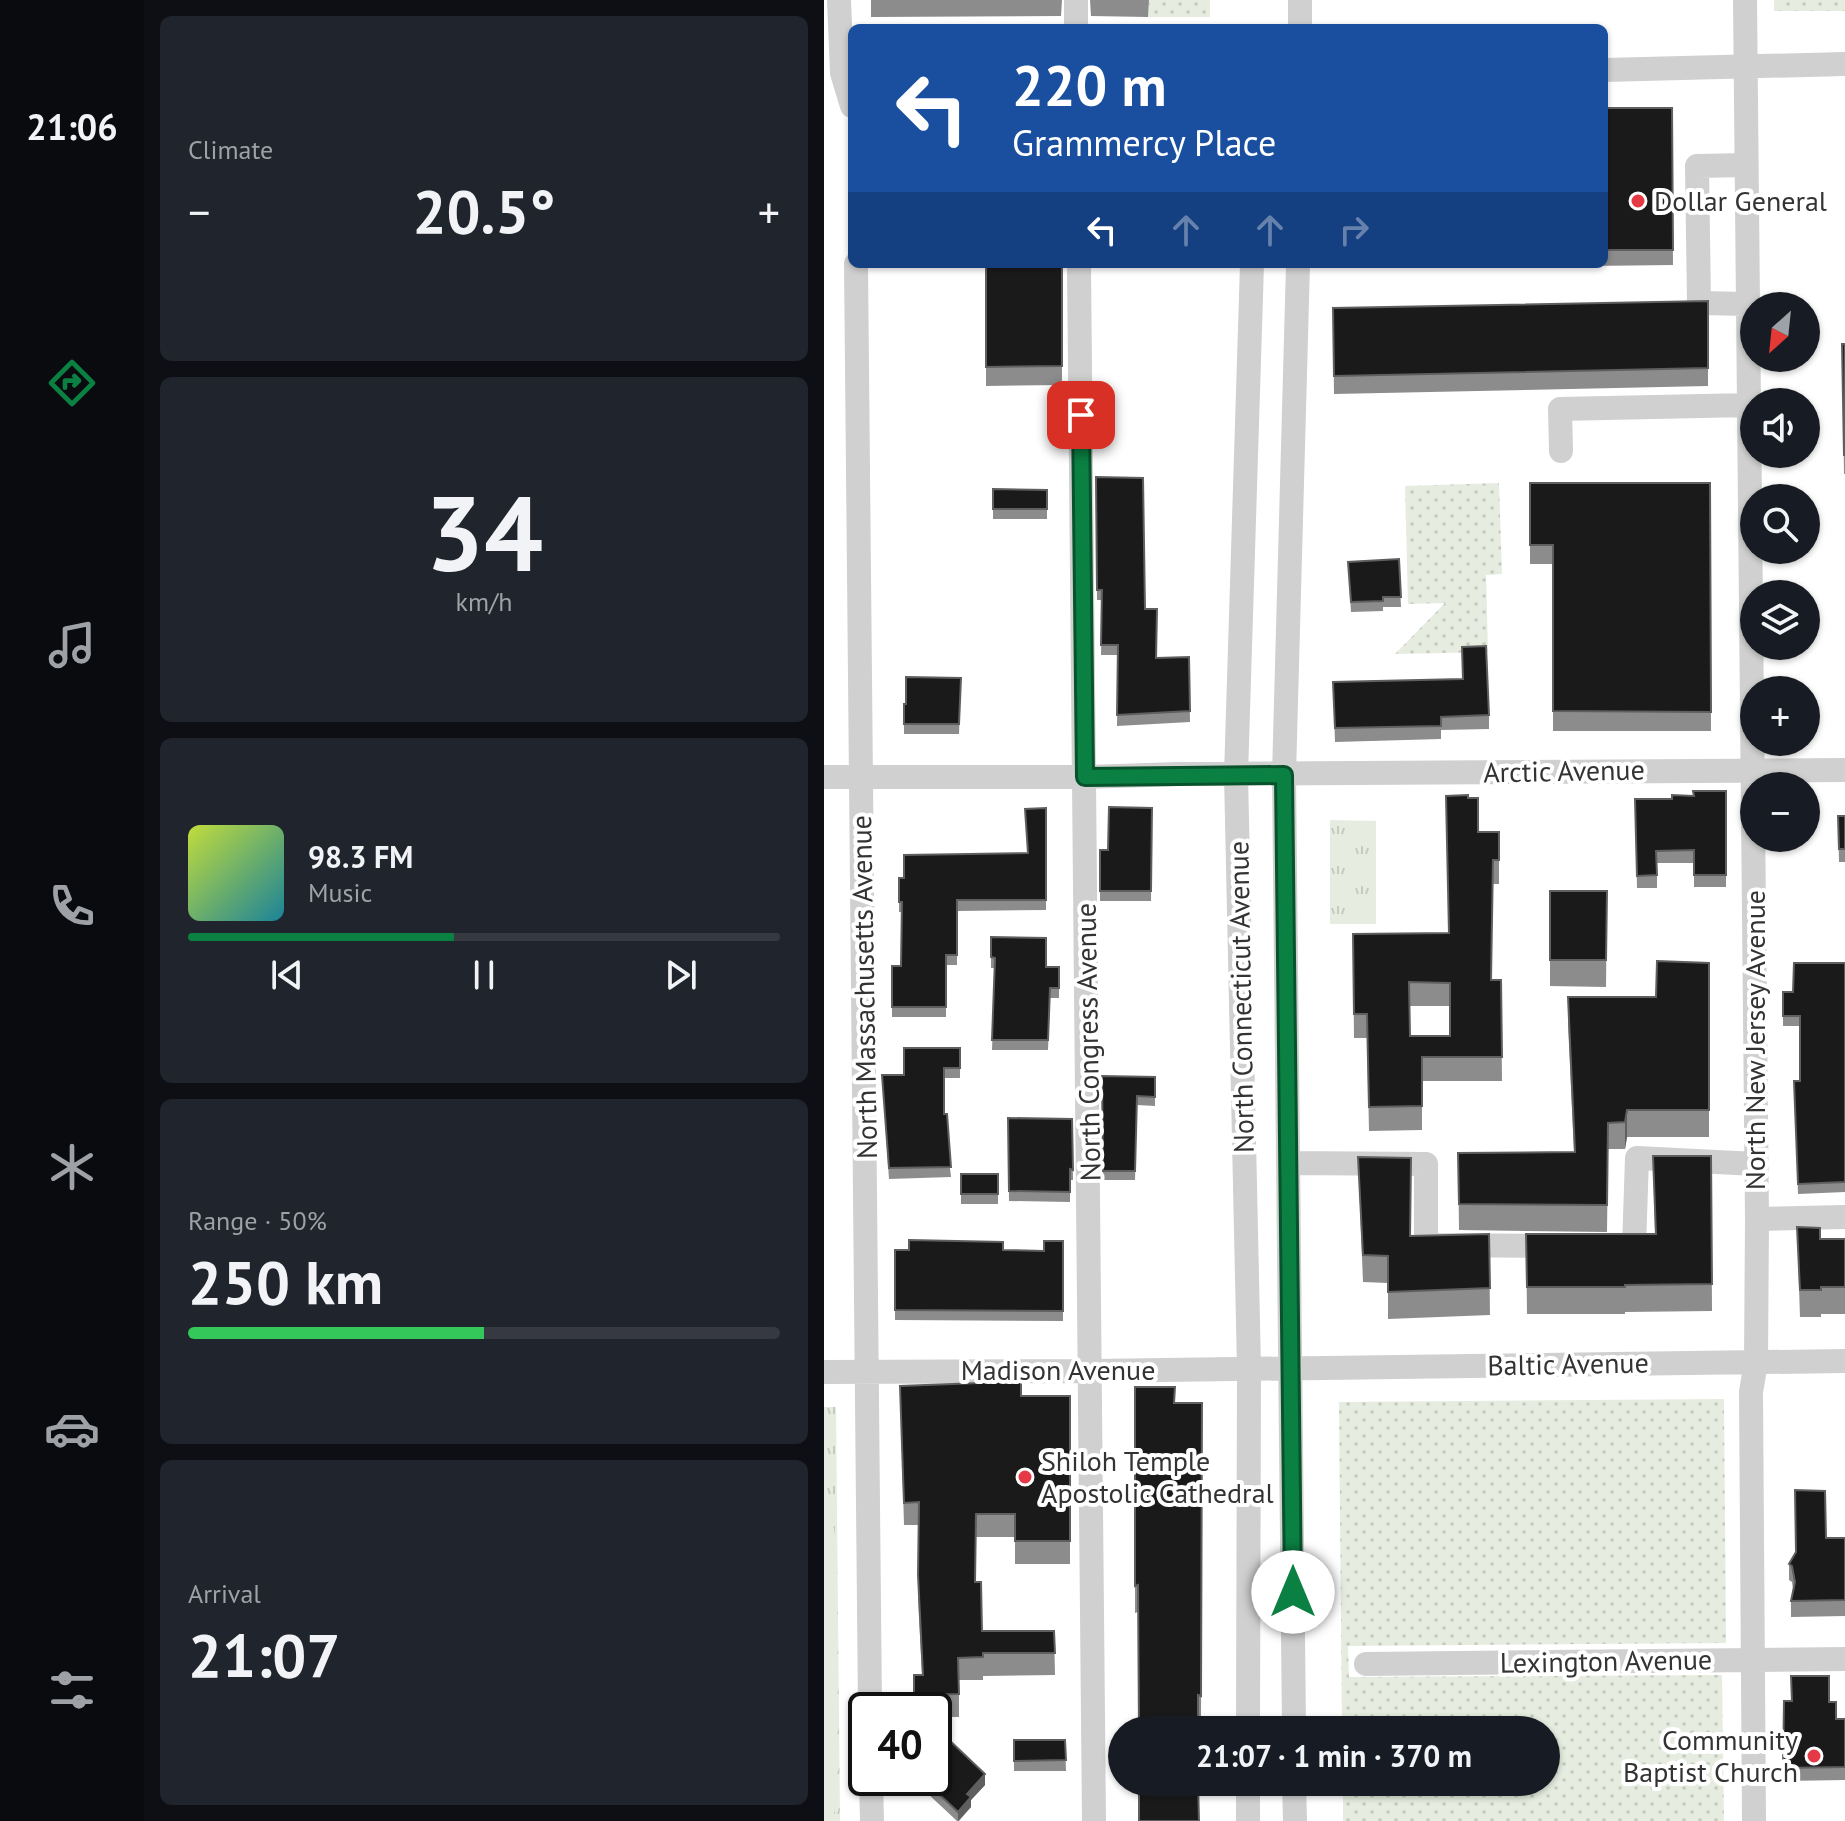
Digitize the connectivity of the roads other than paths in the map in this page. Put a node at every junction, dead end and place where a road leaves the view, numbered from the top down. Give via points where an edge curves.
1 (839, 0) edge
2 (1076, 0) edge
3 (1300, 0) edge
4 (1745, 0) edge
5 (1076, 24) edge
6 (1300, 24) edge
7 (1845, 64) edge
8 (1746, 67) junction
9 (1608, 70) edge
10 (839, 73) edge
11 (848, 96) edge
12 (1746, 165) junction
13 (856, 268) edge
14 (1079, 268) edge
15 (1252, 268) edge
16 (1298, 268) edge
17 (1748, 292) edge
18 (1740, 304) edge
19 (1740, 405) edge
20 (1561, 451) dead end
21 (1750, 468) edge
22 (1753, 769) junction
23 (1845, 770) edge
24 (1236, 775) junction
25 (1284, 775) junction
26 (824, 777) edge
27 (862, 777) junction
28 (1085, 777) junction
29 (1289, 1163) junction
30 (1756, 1164) junction
31 (1845, 1217) edge
32 (1757, 1219) junction
33 (1845, 1361) edge
34 (1756, 1362) junction
35 (1291, 1367) junction
36 (1249, 1368) junction
37 (868, 1371) junction
38 (1091, 1371) junction
39 (824, 1372) edge
40 (1845, 1659) edge
41 (1753, 1660) junction
42 (1366, 1664) dead end
43 (870, 1692) edge
44 (1248, 1716) edge
45 (1294, 1716) edge
46 (871, 1796) edge
47 (1248, 1796) edge
48 (1294, 1796) edge
49 (872, 1821) edge
50 (1094, 1821) edge
51 (1248, 1821) edge
52 (1295, 1821) edge
53 (1754, 1821) edge

1 - 10 street
2 - 5 street
3 - 6 street
4 - 8 street, North New Jersey Avenue
7 - 8 street
8 - 9 street
8 - 12 street, North New Jersey Avenue
10 - 11 street
12 - 17 street, North New Jersey Avenue
12 - 18 street via 1697,166 1699,303
13 - 27 street, North Massachusetts Avenue
14 - 28 street, North Congress Avenue
15 - 24 street, North Connecticut Avenue
16 - 25 street, North Connecticut Avenue
19 - 20 street via 1560,409
21 - 22 street, North New Jersey Avenue
22 - 23 street, Arctic Avenue
22 - 25 street, Arctic Avenue
22 - 30 street, North New Jersey Avenue
24 - 25 street, Arctic Avenue
24 - 28 street, Arctic Avenue
24 - 36 street, North Connecticut Avenue
25 - 29 street, North Connecticut Avenue
26 - 27 street, Arctic Avenue
27 - 28 street, Arctic Avenue
27 - 37 street, North Massachusetts Avenue
28 - 38 street, North Congress Avenue
29 - 30 street via 1426,1164 1426,1245 1634,1247 1637,1158
29 - 35 street, North Connecticut Avenue
30 - 32 street, North New Jersey Avenue
31 - 32 street
32 - 34 street, North New Jersey Avenue
33 - 34 street, Baltic Avenue
34 - 35 street, Baltic Avenue
34 - 41 street, North New Jersey Avenue via 1751,1392
35 - 36 street, Madison Avenue
35 - 45 street, North Connecticut Avenue
36 - 38 street, Madison Avenue
36 - 44 street, North Connecticut Avenue
37 - 38 street, Madison Avenue
37 - 39 street, Madison Avenue
37 - 43 street, North Massachusetts Avenue
38 - 50 street, North Congress Avenue
40 - 41 street, Lexington Avenue
41 - 42 street, Lexington Avenue
41 - 53 street, North New Jersey Avenue
46 - 49 street
47 - 51 street
48 - 52 street

